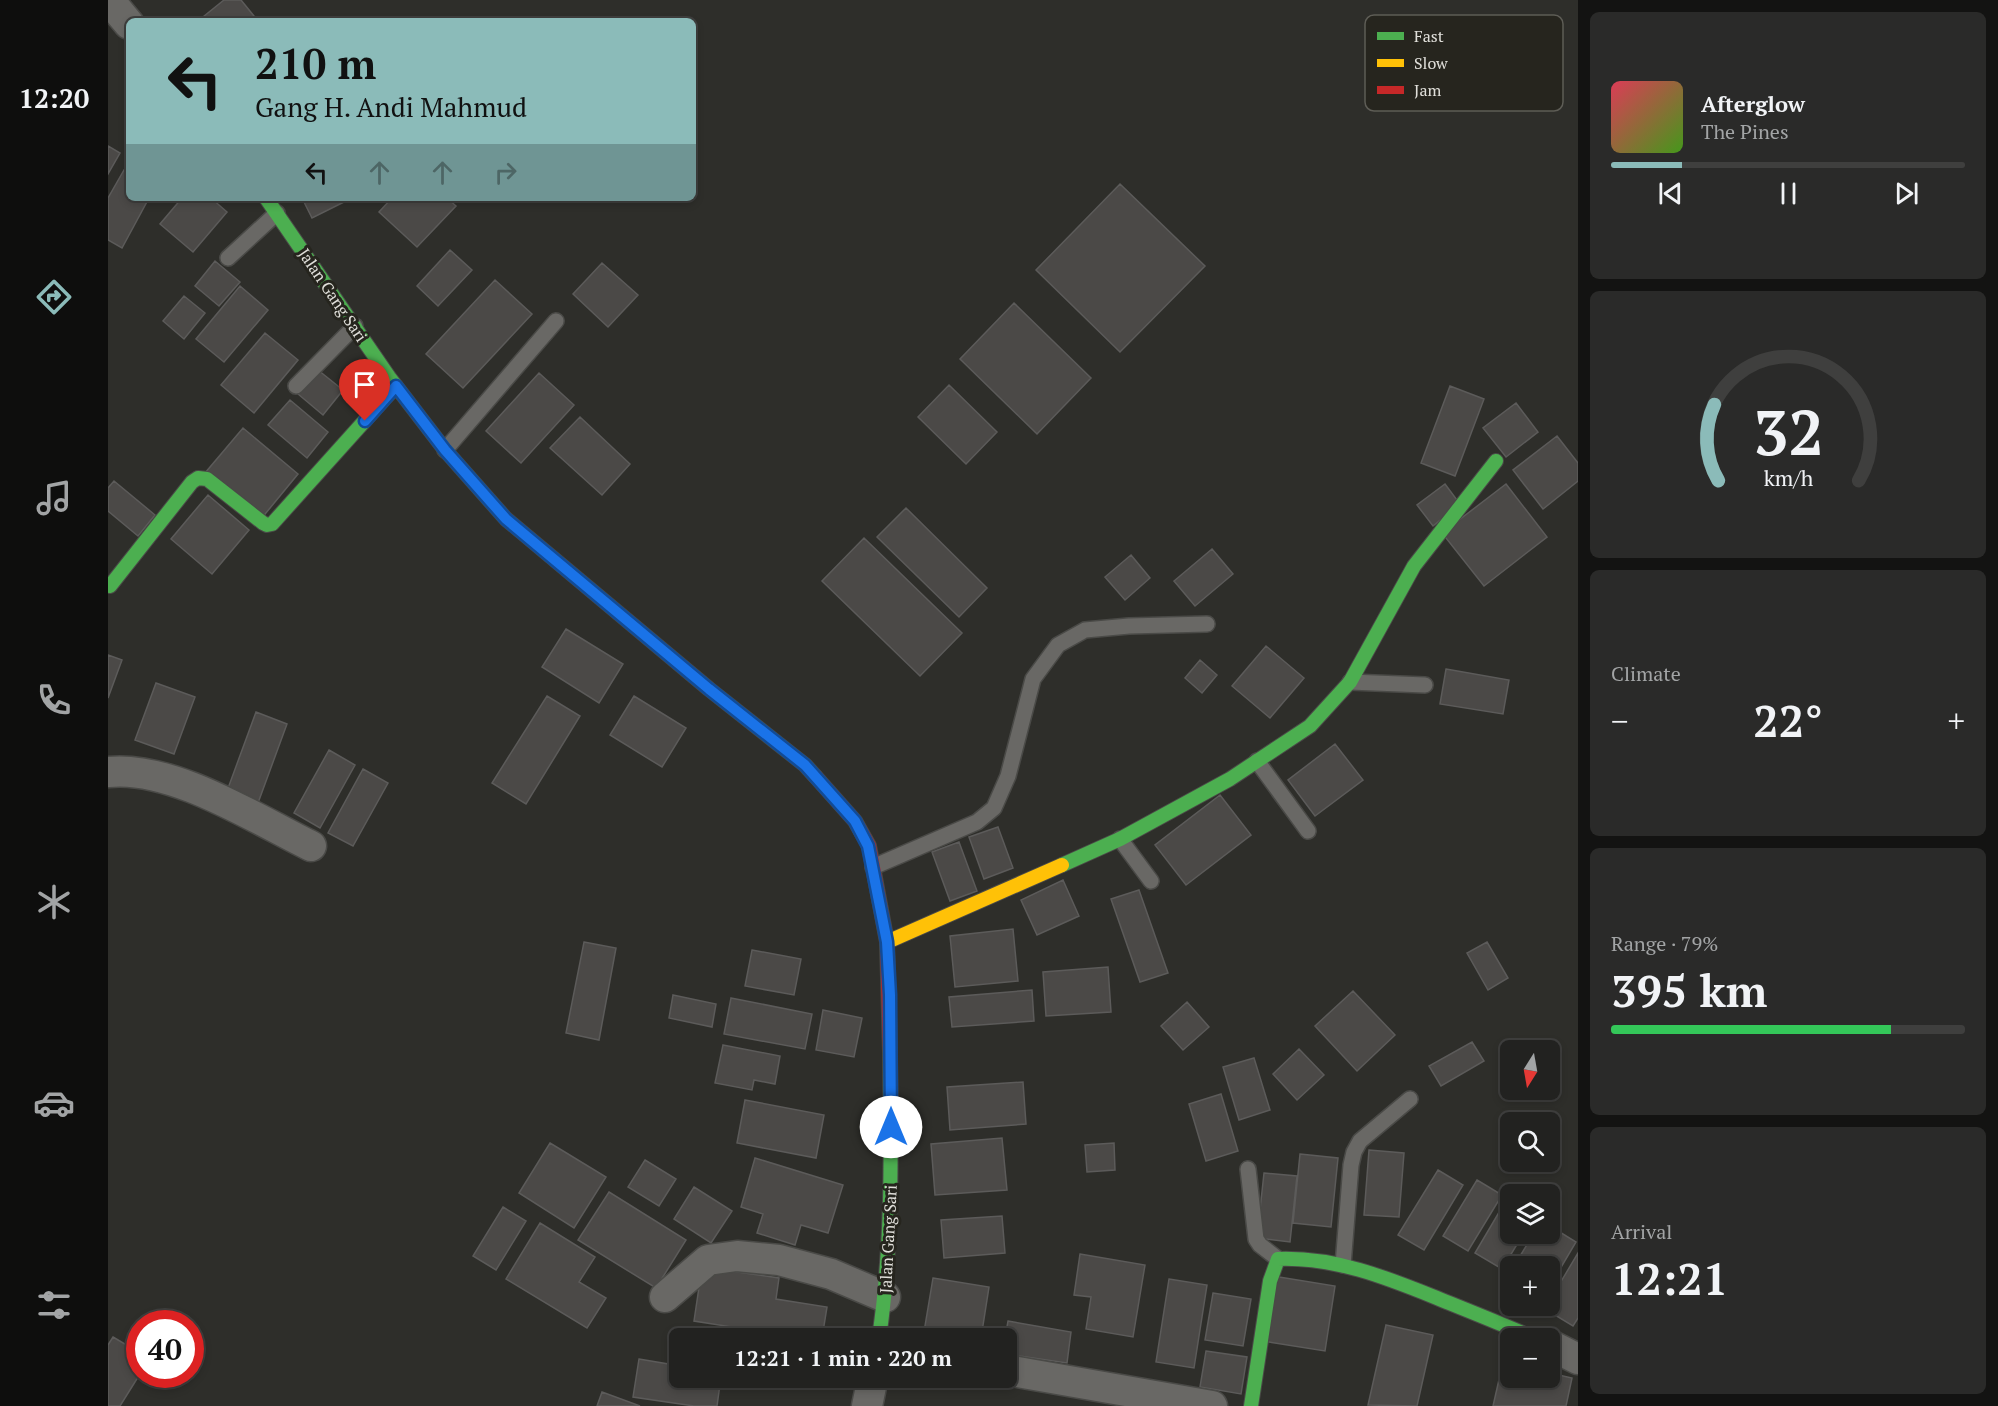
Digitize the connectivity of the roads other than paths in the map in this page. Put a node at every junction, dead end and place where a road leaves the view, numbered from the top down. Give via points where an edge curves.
1 (109, 0) edge
2 (126, 20) edge
3 (269, 201) edge
4 (277, 213) junction
5 (228, 258) dead end
6 (556, 321) dead end
7 (355, 326) junction
8 (296, 386) dead end
9 (396, 386) junction
10 (445, 450) junction
11 (1496, 462) dead end
12 (110, 586) dead end
13 (1207, 624) dead end
14 (1350, 682) junction
15 (1425, 685) dead end
16 (1257, 761) junction
17 (108, 772) edge
18 (1308, 831) dead end
19 (1120, 839) junction
20 (311, 846) dead end
21 (873, 867) junction
22 (1151, 881) dead end
23 (887, 942) junction
24 (1410, 1099) dead end
25 (1248, 1169) dead end
26 (1278, 1258) junction
27 (1343, 1265) junction
28 (665, 1297) dead end
29 (885, 1297) junction
30 (880, 1328) edge
31 (1510, 1328) edge
32 (1560, 1350) edge
33 (1578, 1359) edge
34 (1017, 1372) edge
35 (871, 1388) edge
36 (867, 1406) edge
37 (1212, 1406) edge
38 (1251, 1406) edge

1 - 2 street
3 - 4 street, Jalan Gang Sari
4 - 5 lane
4 - 7 street, Jalan Gang Sari
6 - 10 lane
7 - 8 lane
7 - 9 street, Jalan Gang Sari
9 - 10 street, Jalan Gang Sari
9 - 12 street via 272,524 263,523 207,479 198,478
10 - 21 street, Jalan Gang Sari via 506,519 805,765 855,821
11 - 14 street via 1414,566
13 - 21 lane via 1085,630 1058,645 1033,679 1008,776 994,808 977,822
14 - 15 lane
14 - 16 street via 1310,726
16 - 18 lane
16 - 19 street
17 - 20 street via 129,770 199,790
19 - 22 lane
19 - 23 street
21 - 23 street, Jalan Gang Sari
23 - 29 street, Jalan Gang Sari via 891,1192
24 - 27 lane via 1360,1141 1354,1152
25 - 26 lane via 1256,1239
26 - 27 street via 1323,1258
26 - 38 street via 1270,1281
27 - 31 street via 1386,1277
28 - 29 street via 708,1260 737,1256 779,1260 831,1274
29 - 30 street, Jalan Gang Sari
32 - 33 street
34 - 37 street
35 - 36 street

